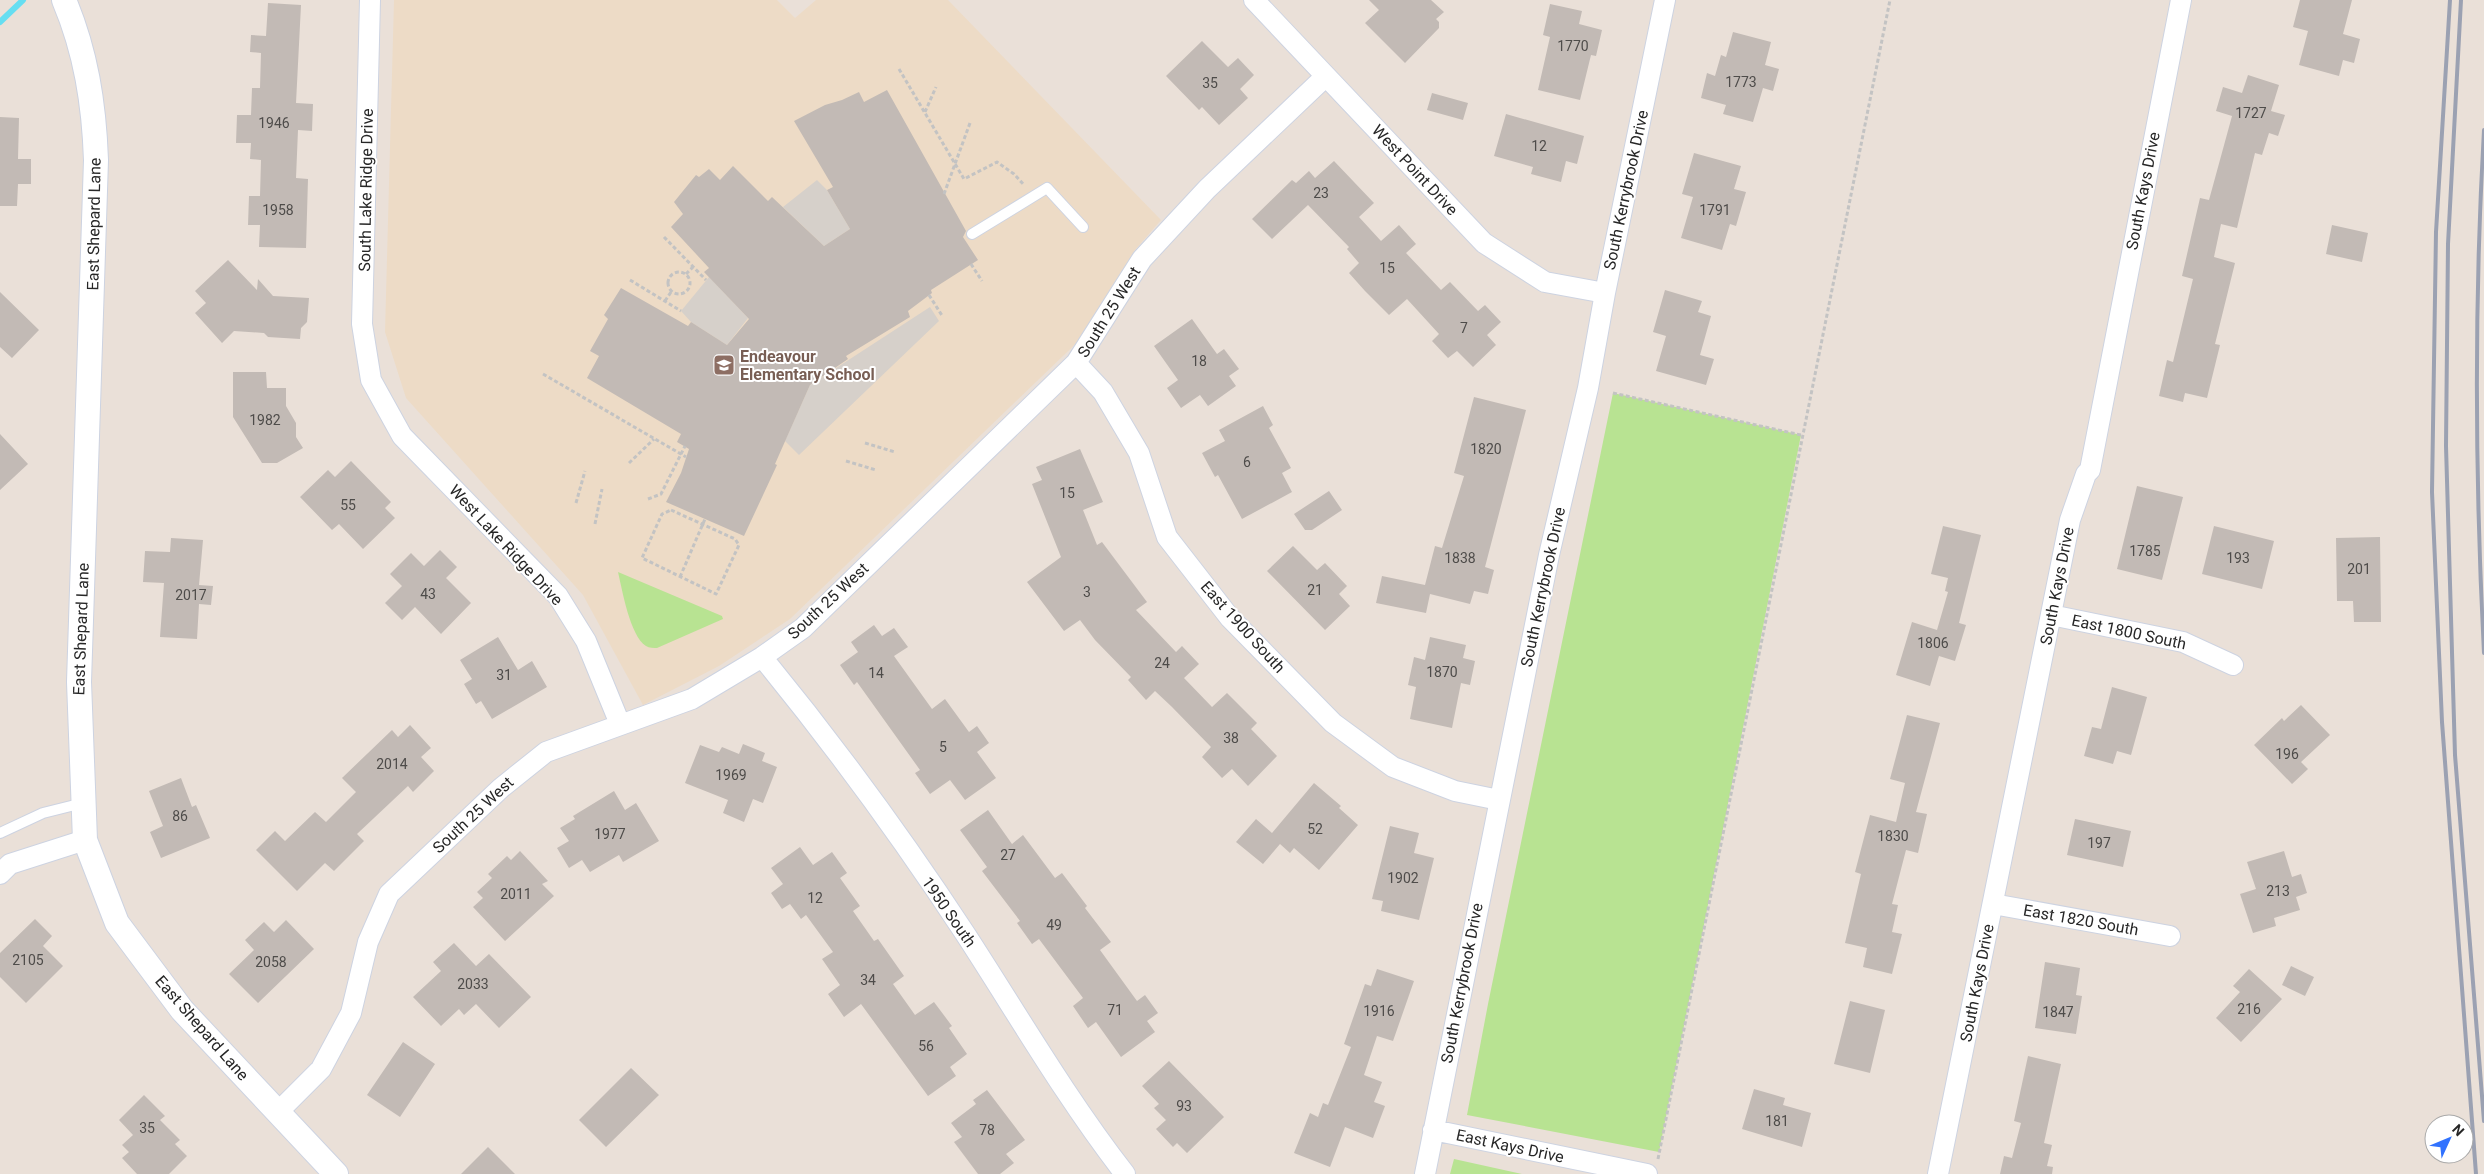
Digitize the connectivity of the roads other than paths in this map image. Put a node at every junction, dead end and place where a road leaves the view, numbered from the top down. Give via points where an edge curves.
1 (64, 0) edge
2 (370, 0) edge
3 (1254, 0) edge
4 (1665, 0) edge
5 (2181, 0) edge
6 (1326, 76) junction
7 (1082, 227) dead end
8 (972, 234) dead end
9 (1605, 293) junction
10 (1076, 363) junction
11 (371, 380) joint
12 (2051, 616) junction
13 (762, 657) junction
14 (2234, 664) dead end
15 (620, 724) junction
16 (1499, 800) junction
17 (83, 803) junction
18 (0, 833) edge
19 (85, 840) junction
20 (0, 874) edge
21 (1993, 904) junction
22 (2170, 936) dead end
23 (278, 1113) junction
24 (1433, 1130) junction
25 (1652, 1166) edge
26 (336, 1174) edge
27 (1125, 1174) edge
28 (1425, 1174) edge
29 (1938, 1174) edge

1 - 17 street, East Shepard Lane via 80,41 86,68 96,160 79,682
2 - 11 street, South Lake Ridge Drive via 362,324
3 - 6 street, West Point Drive
4 - 9 street, South Kerrybrook Drive
5 - 12 street, South Kays Drive via 2090,470 2070,520
6 - 9 street, West Point Drive via 1484,243 1546,282
6 - 10 street, South 25 West via 1207,189 1142,259
7 - 8 lane via 1047,188
9 - 16 street, South Kerrybrook Drive via 1588,388 1549,555
10 - 13 street, South 25 West via 803,628
10 - 16 street, East 1900 South via 1102,392 1139,453 1167,537 1230,618 1333,723 1393,767 1455,791
11 - 15 street, West Lake Ridge Drive via 402,436 558,596 586,641
12 - 14 street, East 1800 South via 2183,642
12 - 21 street, South Kays Drive
13 - 15 street, South 25 West via 692,699
13 - 27 street, 1950 South via 821,729 959,925 1065,1089
15 - 23 street, South 25 West via 546,752 501,788 389,894 368,942 351,1013 321,1069
16 - 24 street, South Kerrybrook Drive
17 - 18 lane via 43,813
17 - 19 street, East Shepard Lane
19 - 20 street via 10,864
19 - 23 street, East Shepard Lane via 117,924 182,1010
21 - 22 street, East 1820 South
21 - 29 street, South Kays Drive
23 - 26 street, East Shepard Lane
24 - 25 street, East Kays Drive
24 - 28 street, South Kerrybrook Drive

